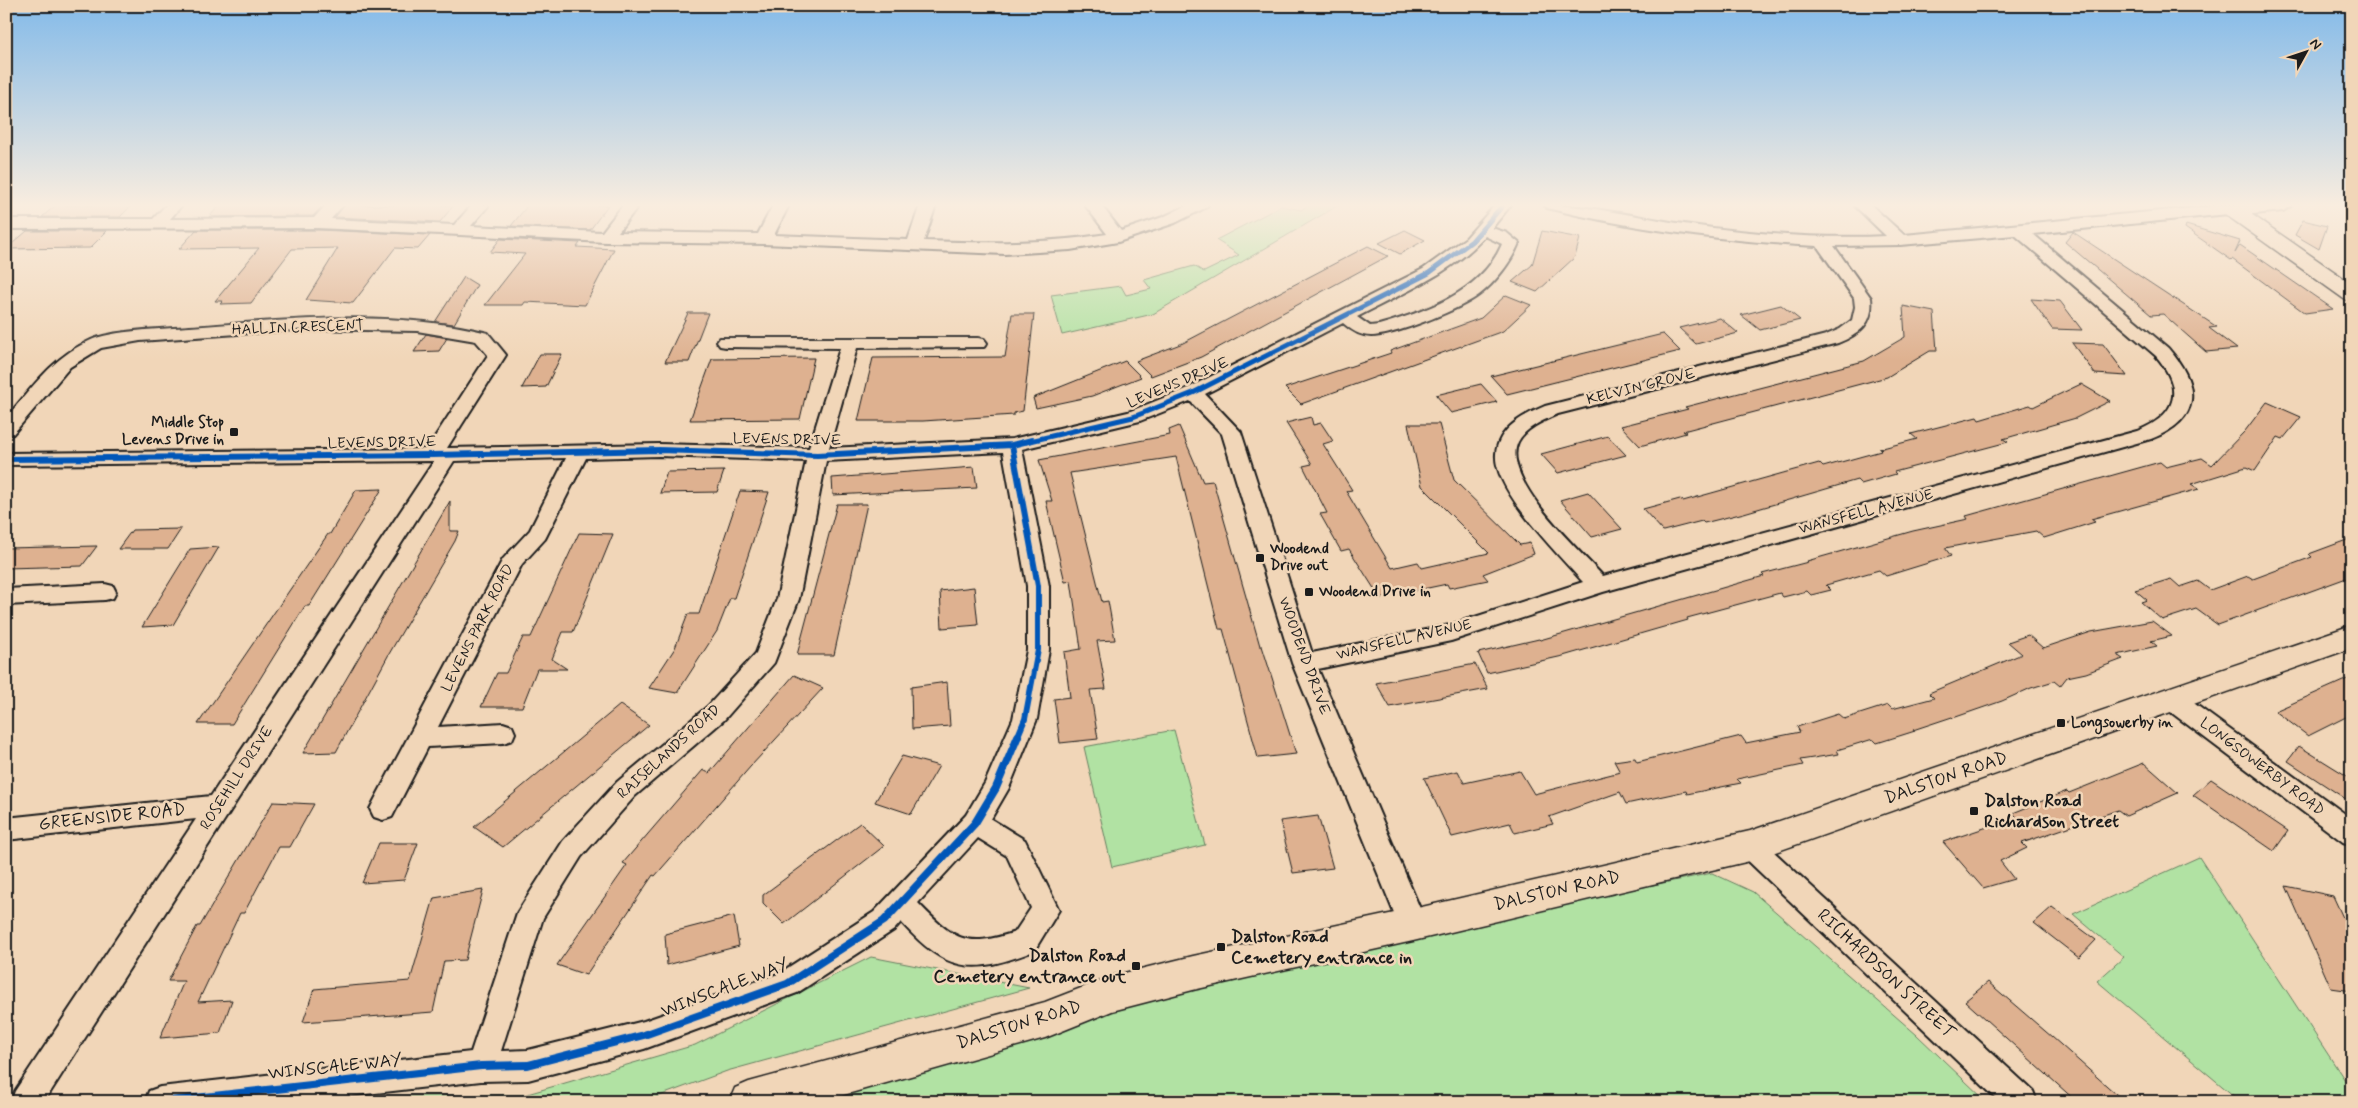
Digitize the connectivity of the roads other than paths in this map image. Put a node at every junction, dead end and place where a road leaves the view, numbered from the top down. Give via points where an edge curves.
1 (1451, 257) edge
2 (1503, 257) edge
3 (1833, 257) edge
4 (2050, 257) edge
5 (2299, 257) edge
6 (2352, 294) edge
7 (1345, 316) junction
8 (726, 342) dead end
9 (978, 343) dead end
10 (850, 344) junction
11 (1193, 393) junction
12 (6, 430) edge
13 (1012, 444) junction
14 (579, 452) junction
15 (440, 455) junction
16 (818, 455) junction
17 (6, 459) edge
18 (1599, 585) junction
19 (105, 592) dead end
20 (6, 597) edge
21 (2352, 636) edge
22 (1304, 663) junction
23 (2172, 700) junction
24 (503, 733) dead end
25 (421, 738) junction
26 (219, 806) junction
27 (383, 809) dead end
28 (975, 823) junction
29 (6, 829) edge
30 (2352, 834) edge
31 (1750, 846) junction
32 (901, 903) junction
33 (1413, 925) junction
34 (481, 1066) junction
35 (26, 1102) edge
36 (160, 1102) edge
37 (749, 1102) edge
38 (2022, 1102) edge

1 - 7 street, LEVENS DRIVE via 1430,273
2 - 7 street via 1469,295 1447,306 1372,331 1357,326
3 - 18 street, KELVIN GROVE via 1862,298 1863,316 1851,330 1832,339 1552,410 1523,424 1513,434 1505,456 1514,485
4 - 18 street, WANSFELL AVENUE via 2162,352 2180,379 2183,392 2180,405 2173,418 2159,429
5 - 6 main road
7 - 11 street, LEVENS DRIVE
8 - 10 street
9 - 10 street
10 - 16 street, RAISELANDS ROAD
11 - 13 street, LEVENS DRIVE via 1133,417
11 - 22 street, WOODEND DRIVE via 1231,432
12 - 15 street, HALLIN CRESCENT via 64,363 96,344 140,336 309,324 417,326 482,337 497,355
13 - 16 street, LEVENS DRIVE
13 - 28 street, WINSCALE WAY via 1038,586 1038,650 1025,719 996,788
14 - 15 street, LEVENS DRIVE
14 - 16 street, LEVENS DRIVE via 659,450
14 - 25 street, LEVENS PARK ROAD via 538,534 514,560
15 - 17 street, LEVENS DRIVE
15 - 26 street, ROSEHILL DRIVE
16 - 34 street, RAISELANDS ROAD via 788,599 766,657 716,713 626,788 572,849 531,912
18 - 22 street, WANSFELL AVENUE via 1451,632
19 - 20 street
21 - 23 main road, DALSTON ROAD
22 - 33 street, WOODEND DRIVE
23 - 30 street, LONGSOWERBY ROAD
23 - 31 main road, DALSTON ROAD
24 - 25 street
25 - 27 street, LEVENS PARK ROAD
26 - 29 street, GREENSIDE ROAD
26 - 35 street, ROSEHILL DRIVE
28 - 32 street, WINSCALE WAY
28 - 32 street via 1016,848 1045,910 1024,942 983,954 956,951 926,931
31 - 33 main road, DALSTON ROAD
31 - 38 street, RICHARDSON STREET
32 - 34 street, WINSCALE WAY via 884,921 787,984 644,1035 528,1065
33 - 37 main road, DALSTON ROAD via 1112,994 1044,1020
34 - 36 street, WINSCALE WAY

